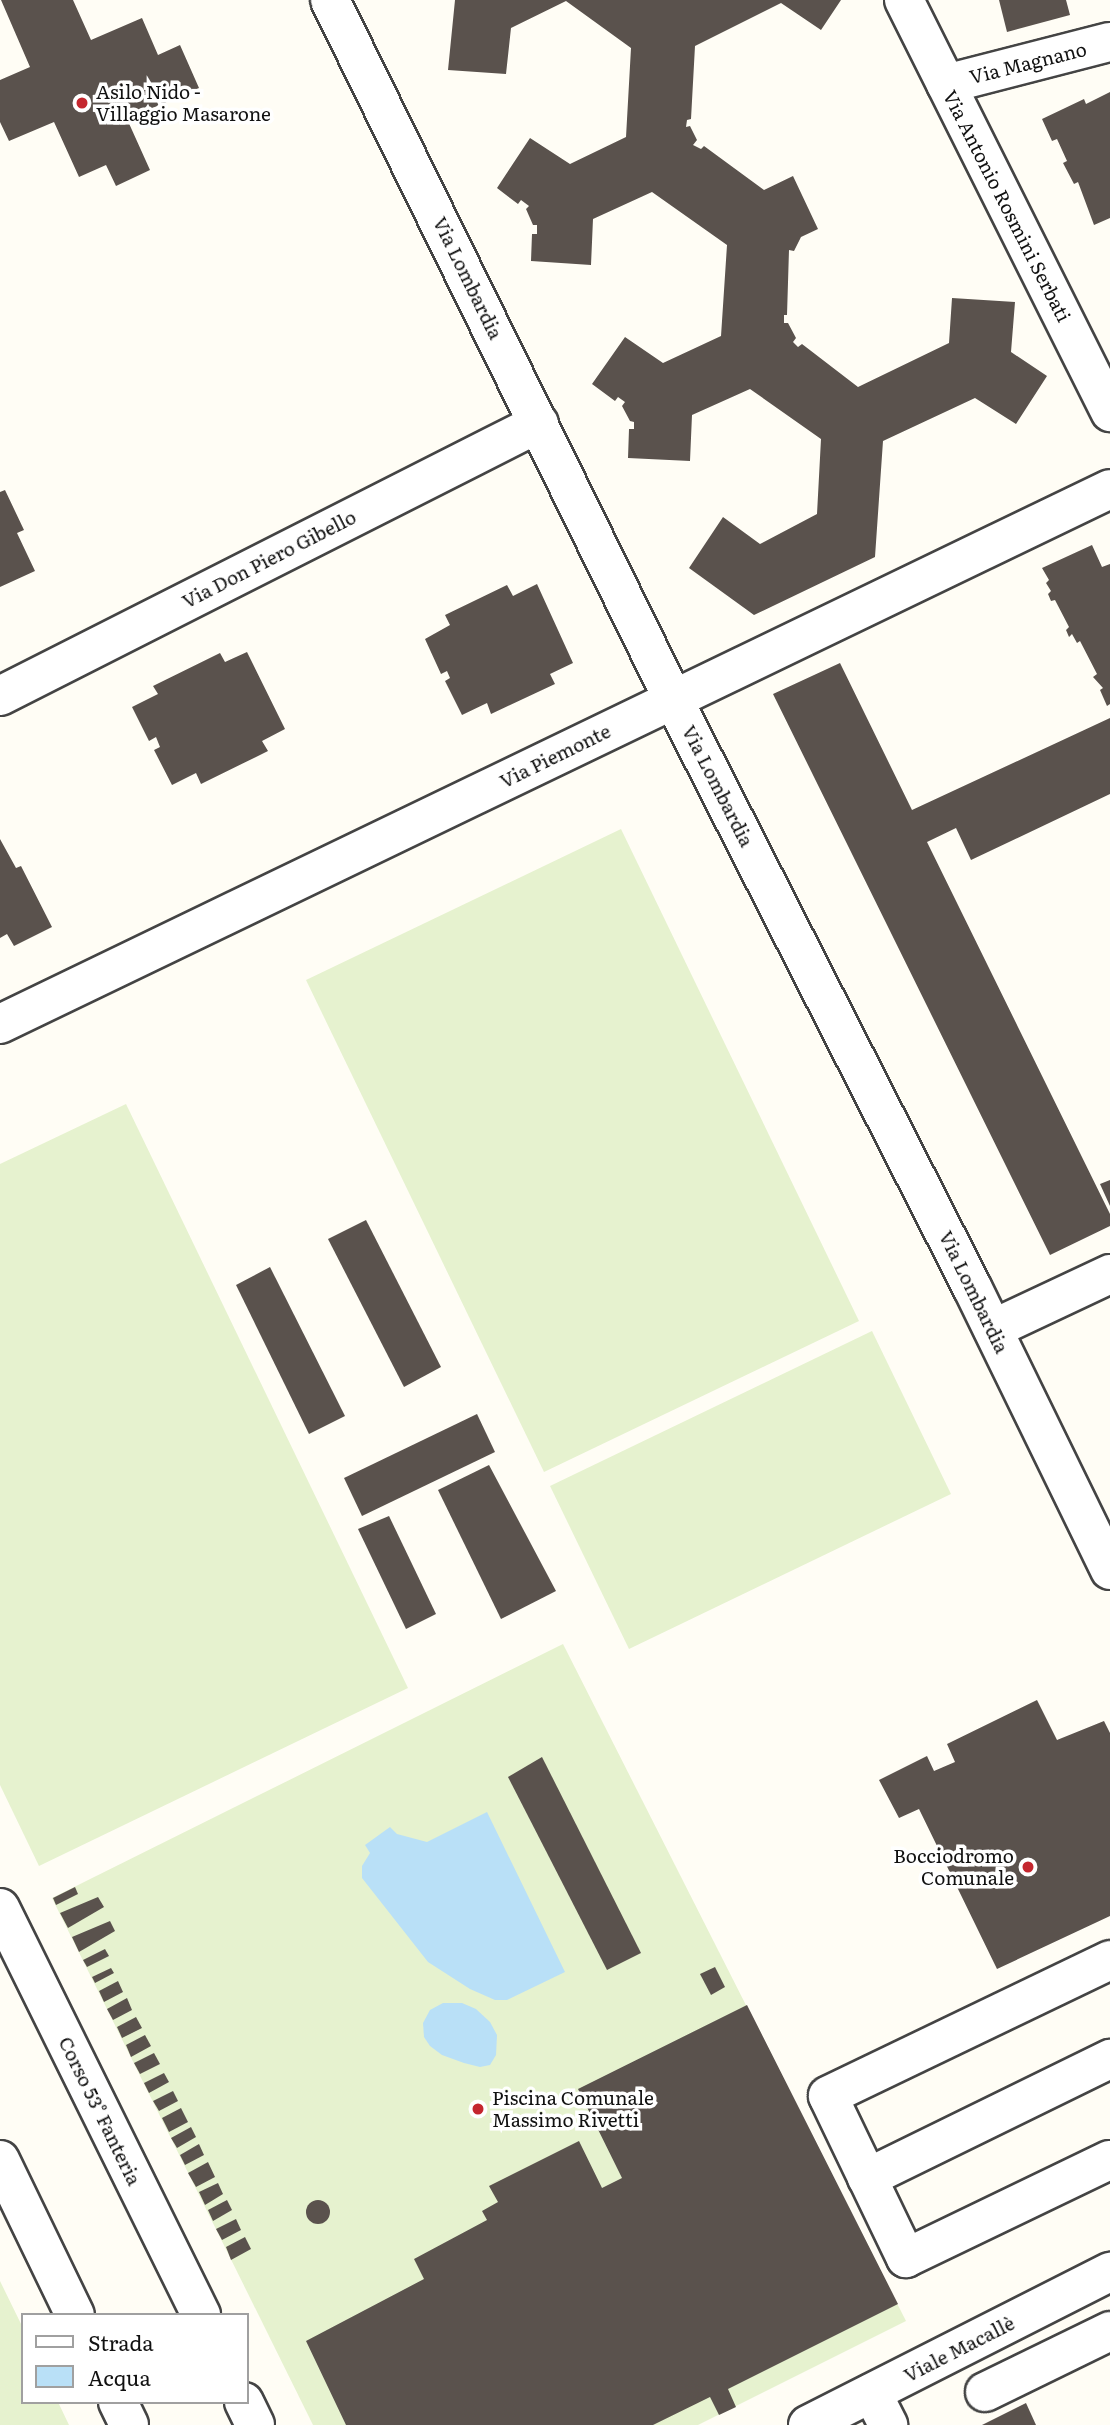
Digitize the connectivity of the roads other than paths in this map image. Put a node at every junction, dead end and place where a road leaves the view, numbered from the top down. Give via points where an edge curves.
1 (330, 0) edge
2 (904, 0) edge
3 (1110, 42) edge
4 (946, 84) junction
5 (1110, 412) edge
6 (539, 423) junction
7 (1110, 489) edge
8 (0, 696) edge
9 (673, 699) junction
10 (0, 1024) edge
11 (1110, 1274) edge
12 (993, 1329) junction
13 (1110, 1570) edge
14 (5, 1929) edge
15 (1110, 1959) edge
16 (1110, 2059) edge
17 (0, 2160) edge
18 (1110, 2160) edge
19 (867, 2178) junction
20 (1110, 2272) edge
21 (74, 2313) edge
22 (200, 2313) edge
23 (1110, 2331) edge
24 (985, 2392) dead end
25 (118, 2404) edge
26 (245, 2404) edge
27 (880, 2409) edge
28 (128, 2425) edge
29 (255, 2425) edge
30 (808, 2425) edge

1 - 6 street, Via Lombardia
2 - 4 street, Via Antonio Rosmini Serbati
3 - 4 street, Via Magnano
4 - 5 street, Via Antonio Rosmini Serbati
6 - 8 street, Via Don Piero Gibello
6 - 9 street, Via Lombardia
7 - 9 street, Via Piemonte
9 - 10 street, Via Piemonte
9 - 12 street, Via Lombardia
11 - 12 street
12 - 13 street, Via Lombardia
14 - 22 street, Corso 53° Fanteria
15 - 19 street via 828,2096
16 - 19 street
17 - 21 street
18 - 19 street via 906,2258
20 - 27 street, Viale Macallè
23 - 24 street
25 - 28 street
26 - 29 street
27 - 30 street, Viale Macallè

